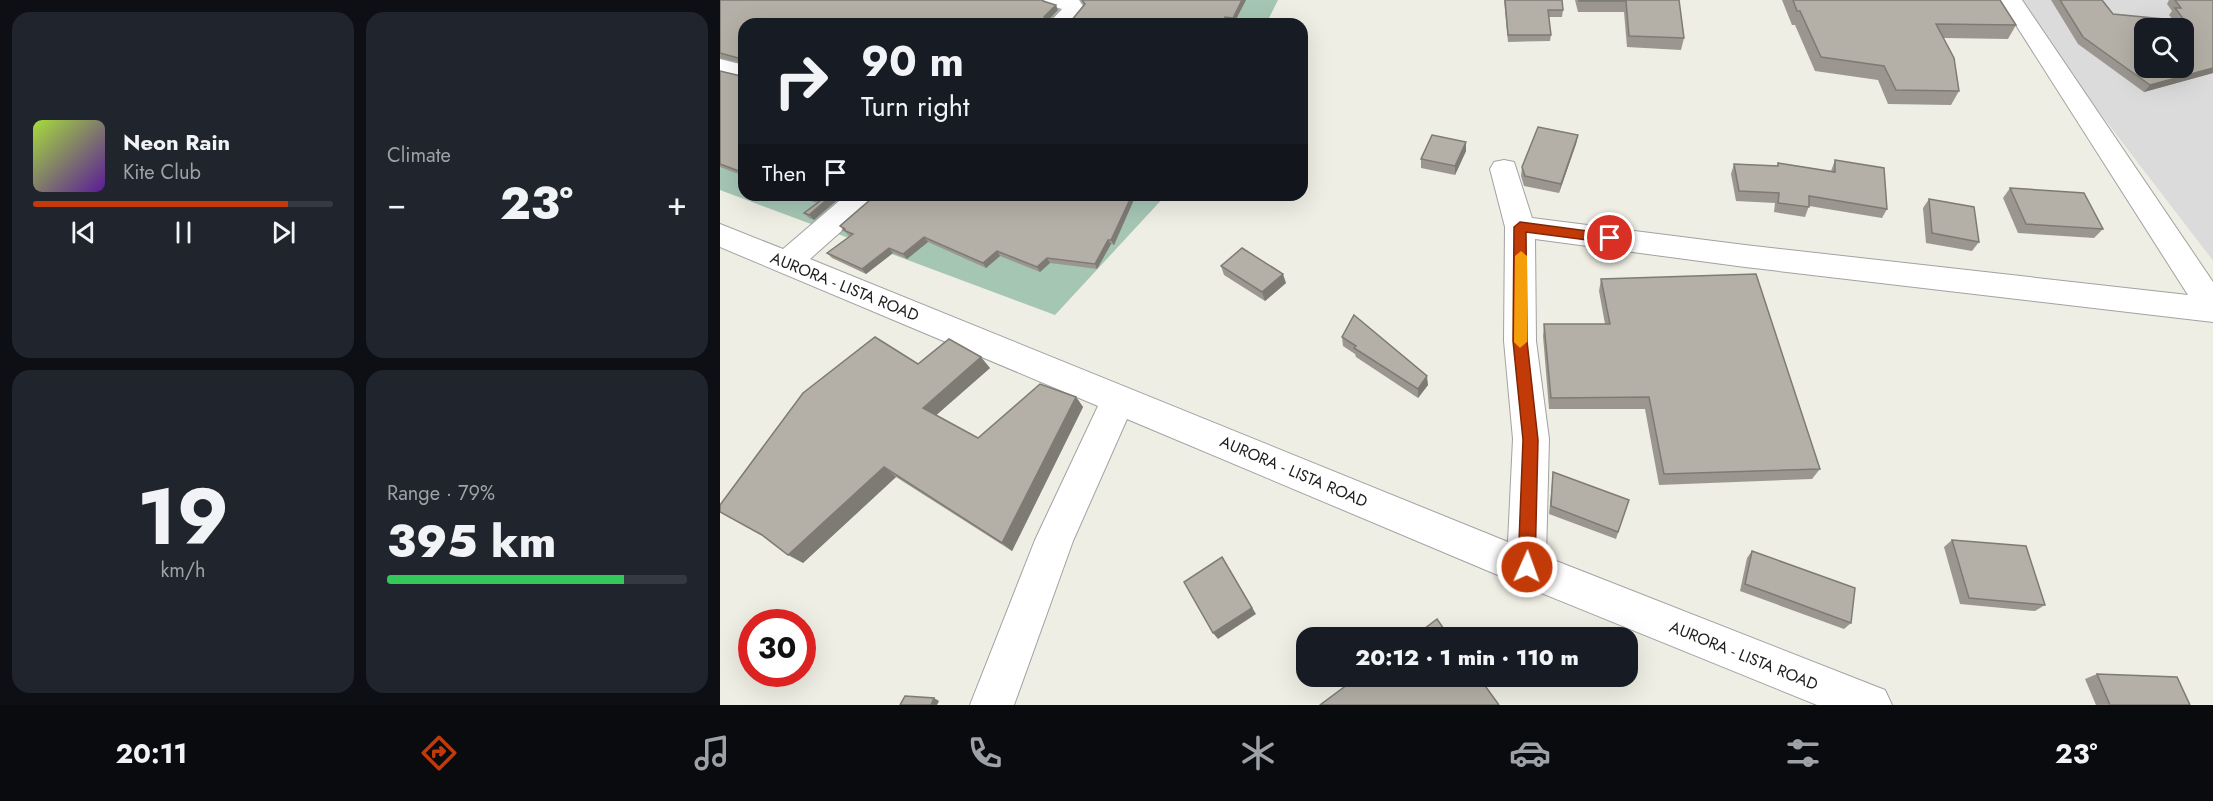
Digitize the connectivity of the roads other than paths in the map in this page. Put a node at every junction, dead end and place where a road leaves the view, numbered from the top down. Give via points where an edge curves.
1 (1055, 0) edge
2 (2011, 0) edge
3 (1066, 18) edge
4 (720, 66) edge
5 (738, 70) edge
6 (1504, 169) dead end
7 (857, 201) edge
8 (1520, 227) junction
9 (720, 235) edge
10 (788, 261) junction
11 (2213, 308) edge
12 (1119, 398) junction
13 (1527, 567) junction
14 (992, 705) edge
15 (1870, 705) edge

1 - 3 street via 1074,9
2 - 11 street
4 - 5 street
6 - 8 street
7 - 10 street
8 - 11 street
8 - 13 street via 1520,341 1531,440
9 - 10 street, AURORA - LISTA ROAD
10 - 12 street, AURORA - LISTA ROAD
12 - 13 street, AURORA - LISTA ROAD
12 - 14 street via 1054,540
13 - 15 street, AURORA - LISTA ROAD

